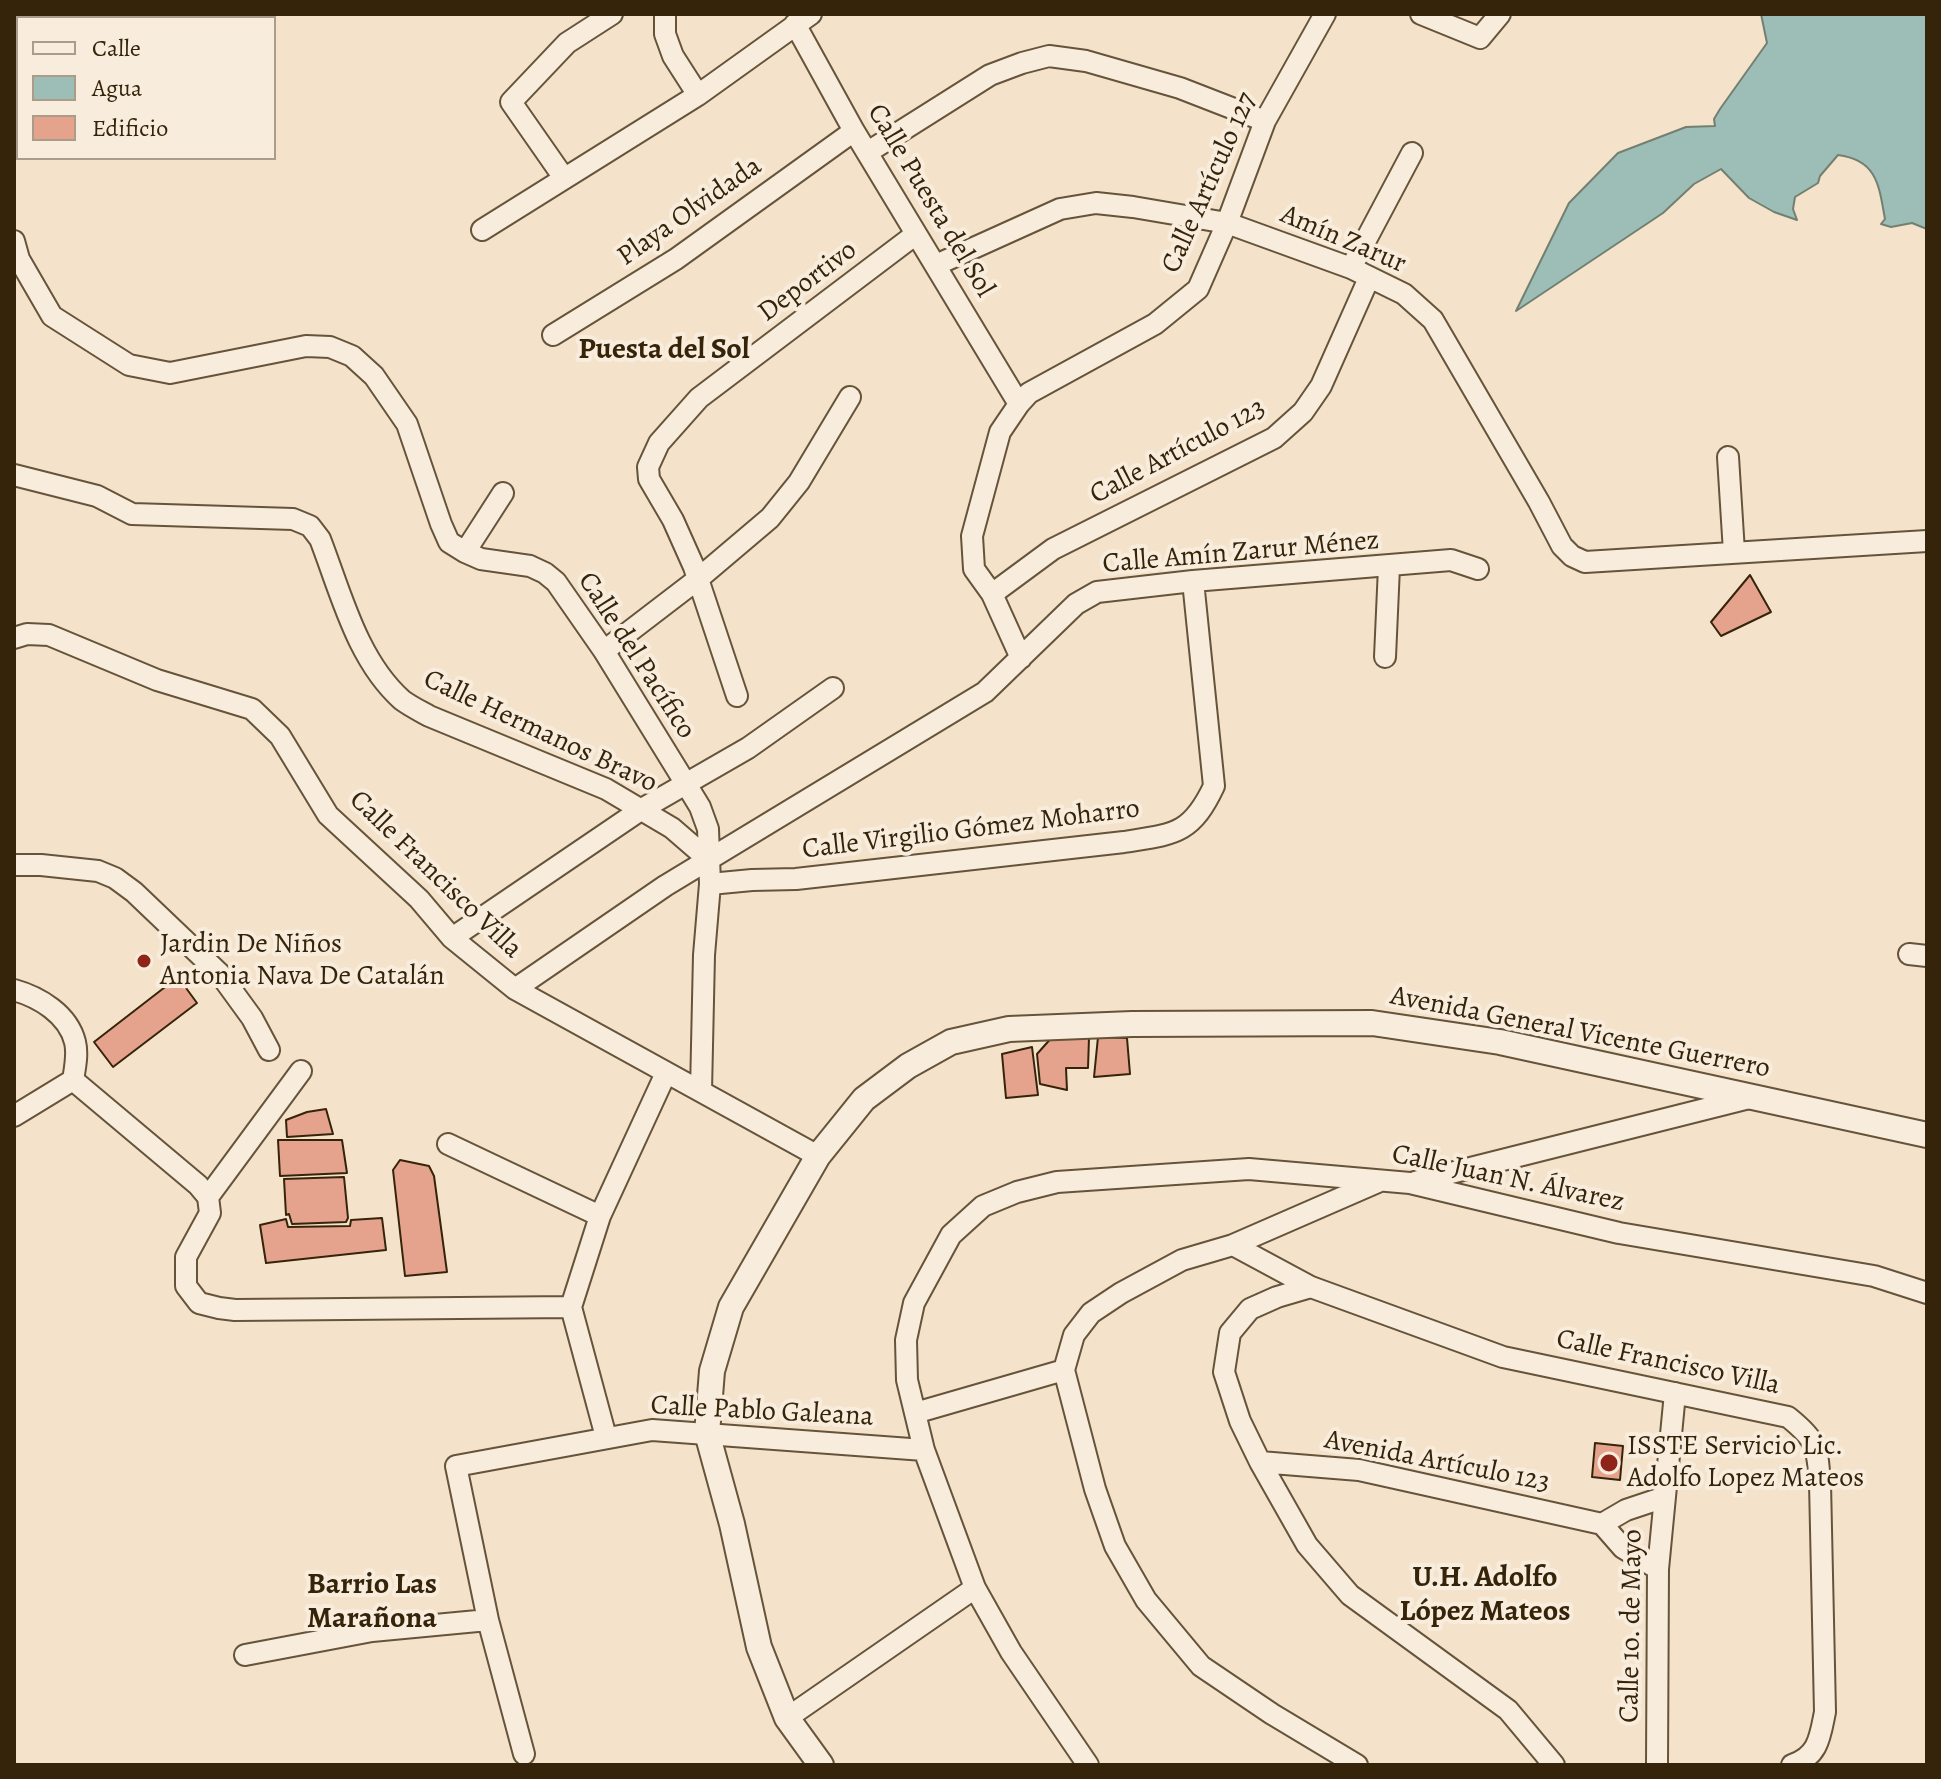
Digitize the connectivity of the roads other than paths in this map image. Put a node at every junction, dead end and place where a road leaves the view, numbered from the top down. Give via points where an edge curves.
1 (612, 14) edge
2 (665, 14) edge
3 (1325, 14) edge
4 (1421, 14) edge
5 (1500, 14) edge
6 (803, 19) edge
7 (698, 95) junction
8 (1265, 121) junction
9 (854, 131) junction
10 (868, 152) junction
11 (1412, 153) dead end
12 (564, 178) junction
13 (1227, 223) junction
14 (482, 230) dead end
15 (916, 234) junction
16 (14, 241) edge
17 (936, 265) junction
18 (1360, 273) junction
19 (553, 335) dead end
20 (850, 397) dead end
21 (1019, 404) junction
22 (1728, 457) dead end
23 (14, 475) edge
24 (503, 493) dead end
25 (1927, 541) edge
26 (465, 552) junction
27 (1734, 552) junction
28 (1389, 567) junction
29 (1478, 569) dead end
30 (696, 573) junction
31 (1193, 581) junction
32 (992, 594) junction
33 (14, 638) edge
34 (604, 651) junction
35 (1385, 657) dead end
36 (1021, 658) junction
37 (833, 688) dead end
38 (737, 696) dead end
39 (686, 784) junction
40 (642, 809) junction
41 (709, 860) junction
42 (14, 865) edge
43 (710, 884) junction
44 (452, 938) junction
45 (515, 989) junction
46 (14, 990) edge
47 (269, 1050) dead end
48 (301, 1071) dead end
49 (666, 1073) junction
50 (73, 1080) junction
51 (701, 1091) junction
52 (1753, 1097) junction
53 (14, 1116) edge
54 (1927, 1135) edge
55 (448, 1144) dead end
56 (818, 1156) junction
57 (1383, 1180) junction
58 (1410, 1183) junction
59 (208, 1197) junction
60 (600, 1216) junction
61 (1233, 1245) junction
62 (1311, 1287) junction
63 (1927, 1293) edge
64 (571, 1307) junction
65 (1064, 1370) junction
66 (1675, 1393) junction
67 (915, 1413) junction
68 (707, 1433) junction
69 (606, 1437) junction
70 (924, 1450) junction
71 (1260, 1462) junction
72 (1665, 1497) junction
73 (1602, 1524) junction
74 (1658, 1569) junction
75 (975, 1588) junction
76 (488, 1620) junction
77 (245, 1655) dead end
78 (787, 1718) junction
79 (524, 1754) dead end
80 (821, 1765) edge
81 (1088, 1765) edge
82 (1357, 1765) edge
83 (1554, 1765) edge
84 (1657, 1765) edge
85 (1792, 1765) edge

1 - 12 street via 567,43 511,102
2 - 7 street via 673,56
3 - 8 street, Calle Artículo 127
4 - 5 street via 1480,38
6 - 7 street
6 - 9 street, Calle Puesta del Sol
7 - 12 street
8 - 10 street via 1180,88 1049,56 990,75
8 - 13 street, Calle Artículo 127
9 - 10 street, Calle Puesta del Sol
9 - 19 street, Playa Olvidada via 676,259
10 - 15 street, Calle Puesta del Sol
11 - 18 street, Calle Artículo 123
12 - 14 street
13 - 17 street, Amín Zarur via 1096,203 1060,209
13 - 18 street, Amín Zarur
13 - 21 street, Calle Artículo 127 via 1198,289 1155,324 1029,393
15 - 17 street, Calle Puesta del Sol
15 - 30 street, Deportivo via 699,398 659,443 648,467 649,479
16 - 26 street via 52,316 129,365 170,373 306,346 330,347 352,356 374,376 407,424 449,542
17 - 21 street, Calle Puesta del Sol
18 - 27 street, Amín Zarur via 1404,294 1433,320 1572,556 1585,562
18 - 32 street, Calle Artículo 123 via 1321,386 1303,412 1274,438 1053,549
20 - 30 street via 799,482 770,518
21 - 32 street, Calle Artículo 127 via 1000,432 972,536 974,569
22 - 27 street
23 - 40 street, Calle Hermanos Bravo via 97,496 132,514 293,519 310,526 368,656 403,700
24 - 26 street
25 - 27 street
26 - 34 street, Calle del Pacífico via 545,573
28 - 29 street, Calle Amín Zarur Ménez via 1451,560
28 - 31 street, Calle Amín Zarur Ménez
28 - 35 street
30 - 34 street
30 - 38 street, Deportivo
31 - 36 street, Calle Amín Zarur Ménez via 1097,592 1076,604
31 - 43 street, Calle Virgilio Gómez Moharro via 1214,786 1189,825 1172,834 1124,842
32 - 36 street
33 - 44 street, Calle Francisco Villa via 49,635 157,680 252,709 280,736 328,815 419,899
34 - 39 street, Calle del Pacífico
36 - 41 street, Calle Amín Zarur Ménez via 985,692
37 - 39 street
39 - 40 street
39 - 41 street, Calle del Pacífico via 708,829
40 - 41 street, Calle Hermanos Bravo
40 - 44 street
41 - 43 street, Calle del Pacífico
41 - 45 street, Calle Amín Zarur Ménez
42 - 47 street via 98,871 115,878 220,974
43 - 51 street, Calle del Pacífico
44 - 45 street, Calle Francisco Villa
45 - 49 street, Calle Francisco Villa
46 - 50 street via 30,994 68,1025 75,1042
48 - 59 street
49 - 51 street, Calle Francisco Villa
49 - 60 street
50 - 53 street
50 - 59 street
51 - 56 street, Calle Francisco Villa
52 - 54 street, Avenida General Vicente Guerrero
52 - 56 street, Avenida General Vicente Guerrero via 1500,1042 1372,1023 1009,1029 951,1042 908,1066 864,1099
52 - 58 street
55 - 60 street
56 - 68 street, Avenida General Vicente Guerrero via 731,1307 712,1371
57 - 58 street, Calle Juan N. Álvarez
57 - 61 street
57 - 67 street, Calle Juan N. Álvarez via 1249,1169 1057,1182 983,1206 951,1235 914,1303 906,1340
58 - 63 street, Calle Juan N. Álvarez via 1619,1233 1874,1276
59 - 64 street via 210,1213 186,1257 186,1286 199,1303 235,1310
60 - 64 street
61 - 62 street, Calle Francisco Villa
61 - 65 street via 1182,1260 1091,1313 1074,1335
62 - 66 street, Calle Francisco Villa via 1503,1357
62 - 71 street via 1250,1309 1230,1333 1224,1372
64 - 69 street
65 - 67 street, Calle Pablo Galeana
65 - 82 street via 1115,1546 1146,1600 1201,1666
66 - 72 street, Calle 1o. de Mayo
66 - 85 street, Calle Francisco Villa via 1788,1417 1807,1432 1817,1449 1825,1712 1818,1745
67 - 70 street, Calle Juan N. Álvarez
68 - 69 street, Calle Pablo Galeana via 652,1430
68 - 70 street, Calle Pablo Galeana
68 - 78 street, Avenida General Vicente Guerrero via 759,1647
69 - 76 street, Calle Pablo Galeana via 456,1466
70 - 75 street, Calle Juan N. Álvarez
71 - 73 street, Avenida Artículo 123 via 1359,1470
71 - 83 street via 1307,1545 1350,1595 1508,1710
72 - 73 street
72 - 74 street, Calle 1o. de Mayo
73 - 74 street via 1623,1548
74 - 84 street, Calle 1o. de Mayo
75 - 78 street
75 - 81 street, Calle Juan N. Álvarez via 1011,1652
76 - 77 street via 372,1631
76 - 79 street
78 - 80 street, Avenida General Vicente Guerrero

